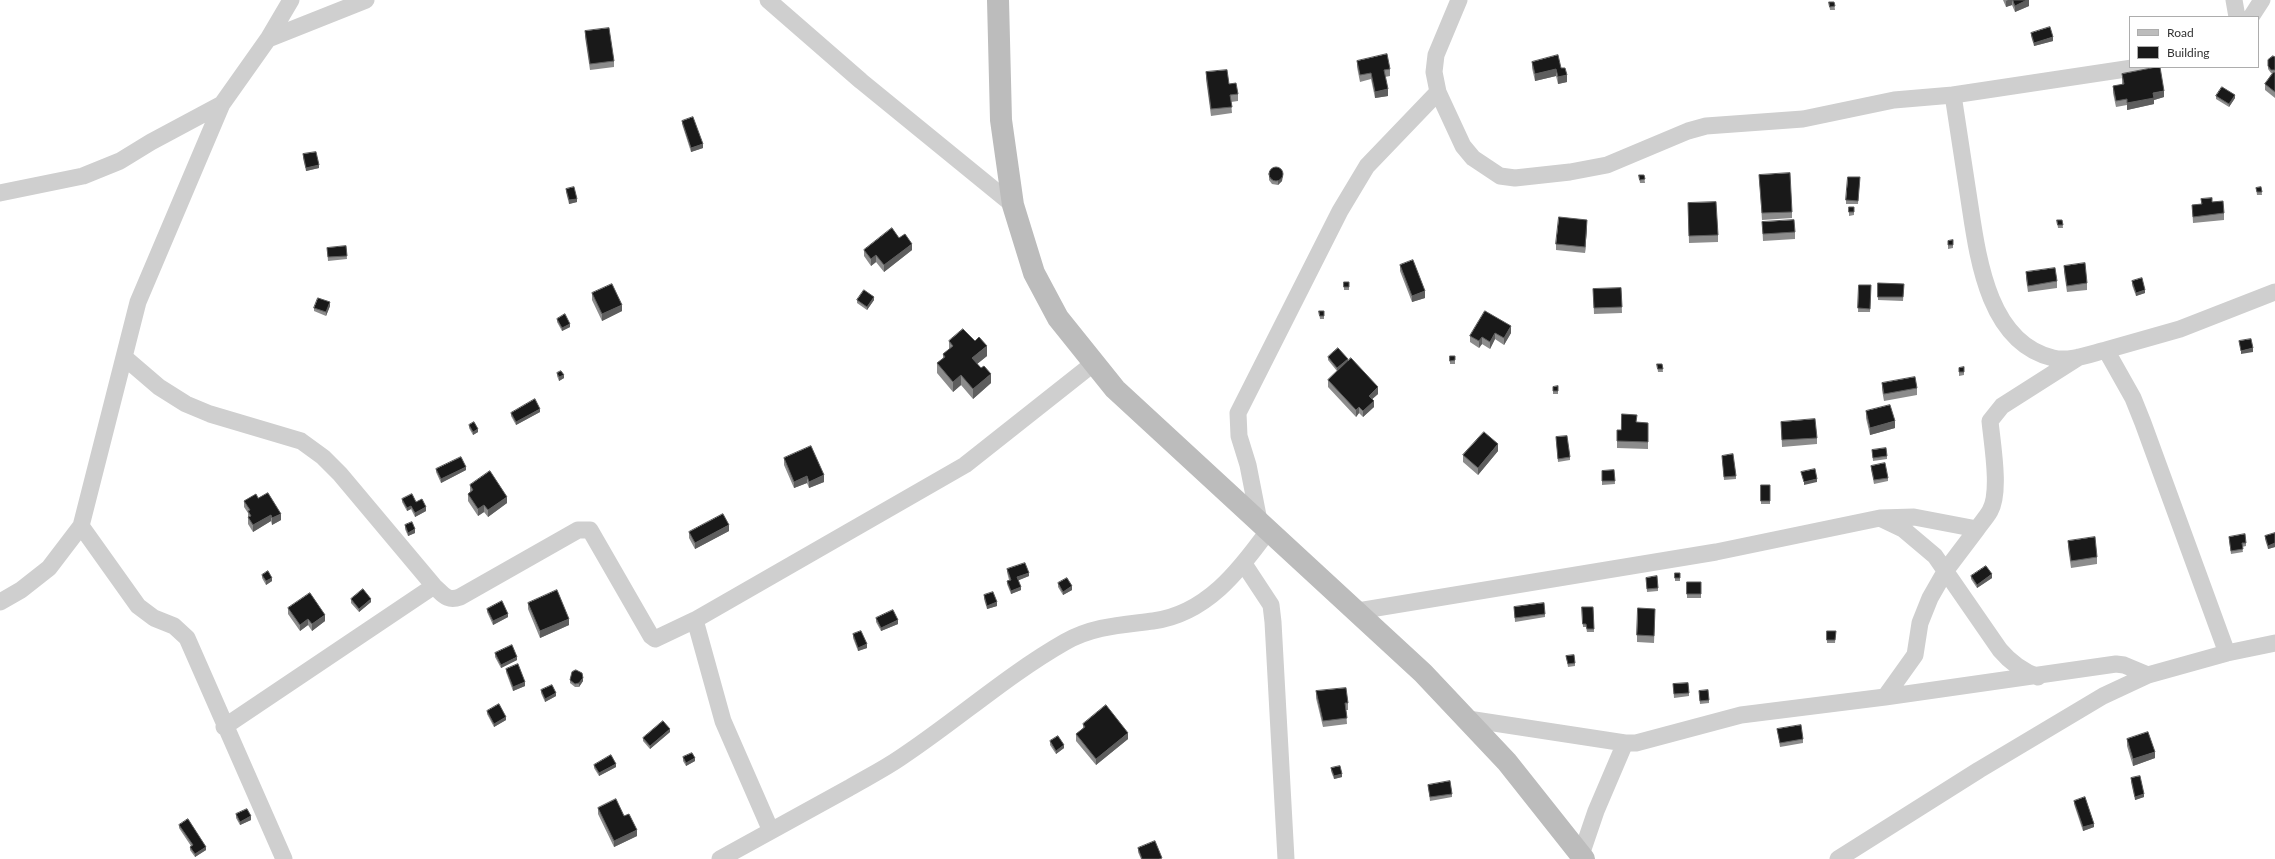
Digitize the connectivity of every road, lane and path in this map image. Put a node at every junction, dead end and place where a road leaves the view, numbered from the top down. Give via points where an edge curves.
1 (290, 0) edge
2 (366, 0) edge
3 (767, 0) edge
4 (998, 0) edge
5 (1459, 0) edge
6 (2234, 0) edge
7 (2262, 0) edge
8 (2237, 16) edge
9 (2252, 16) edge
10 (268, 39) junction
11 (2132, 68) edge
12 (1438, 92) junction
13 (1953, 94) junction
14 (222, 104) junction
15 (0, 193) edge
16 (1013, 205) junction
17 (2275, 292) edge
18 (2106, 350) junction
19 (124, 357) junction
20 (2080, 357) junction
21 (1094, 363) junction
22 (1880, 518) junction
23 (81, 526) junction
24 (1263, 526) junction
25 (1977, 529) junction
26 (1244, 564) junction
27 (1946, 570) junction
28 (434, 586) junction
29 (3, 602) edge
30 (1358, 611) junction
31 (695, 620) junction
32 (2275, 643) edge
33 (2227, 653) junction
34 (2148, 675) junction
35 (2039, 677) junction
36 (1885, 697) junction
37 (1468, 720) junction
38 (224, 727) junction
39 (1625, 743) junction
40 (771, 831) junction
41 (1582, 857) edge
42 (284, 859) edge
43 (720, 859) edge
44 (1286, 859) edge
45 (1838, 859) edge

1 - 10 street
2 - 10 street
3 - 16 street via 861,81
4 - 16 street via 1001,120
5 - 12 street via 1436,55 1434,72
6 - 8 street
7 - 9 street
10 - 14 street
11 - 13 street
12 - 13 street via 1463,146 1473,158 1500,176 1515,178 1607,165 1706,126 1803,119 1894,100
12 - 24 street via 1360,176 1238,412 1239,436
13 - 20 street via 1978,261 1990,297 2007,326 2025,347 2053,358
14 - 15 street via 120,161 83,176
14 - 19 street via 138,302
16 - 21 street via 1034,273 1058,318
17 - 18 street via 2180,329
18 - 20 street
18 - 33 street via 2133,398 2143,423
19 - 23 street
19 - 28 street via 159,387 186,404 210,414 301,441 323,457
20 - 25 street via 2002,406 1990,421 1995,466 1994,488 1991,510
21 - 24 street via 1115,389
21 - 31 street via 965,465
22 - 25 street via 1914,517
22 - 27 street via 1920,542
22 - 30 street via 1708,553
23 - 29 street via 49,568
23 - 38 street via 138,606 154,618 181,630 187,638
24 - 26 street
24 - 30 street
25 - 27 street
26 - 40 street via 1228,582 1199,605 1156,620 1111,625 1067,640 1031,662 898,759
26 - 44 street via 1270,606 1273,622
27 - 35 street via 2011,663
27 - 36 street via 1925,609 1918,631 1915,655
28 - 31 street via 453,600 578,530 587,529 592,532 651,636 660,638
28 - 38 street
30 - 37 street
31 - 40 street via 723,721
32 - 33 street
33 - 34 street
34 - 35 street via 2116,664
34 - 45 street via 2103,696 2062,720
35 - 36 street
36 - 39 street via 1741,715 1645,741
37 - 39 street
37 - 41 street via 1507,762
38 - 42 street
39 - 41 street via 1596,811
40 - 43 street

